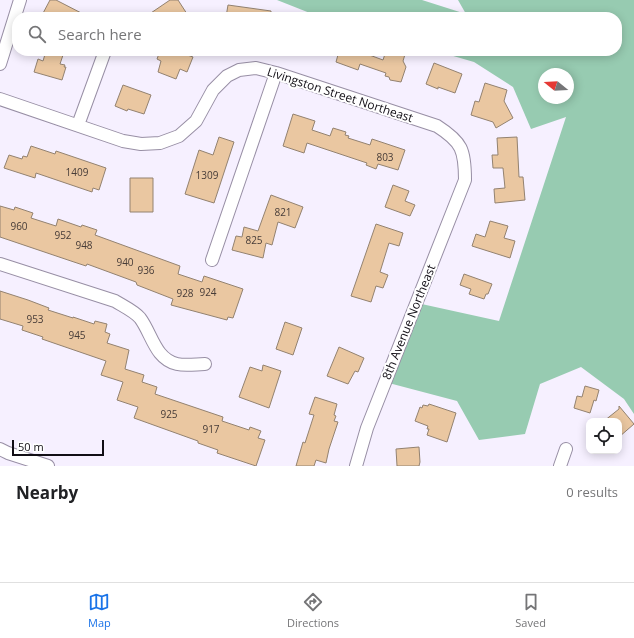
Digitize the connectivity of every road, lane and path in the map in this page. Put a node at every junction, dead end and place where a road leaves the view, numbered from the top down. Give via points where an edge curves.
1 (20, 0) edge
2 (16, 12) edge
3 (12, 26) edge
4 (103, 56) edge
5 (0, 64) edge
6 (276, 73) junction
7 (0, 99) edge
8 (78, 125) junction
9 (465, 180) joint
10 (212, 260) dead end
11 (0, 264) edge
12 (205, 364) dead end
13 (0, 449) edge
14 (566, 449) dead end
15 (48, 466) edge
16 (356, 466) edge
17 (560, 466) edge

1 - 2 street
3 - 5 street
4 - 8 street
6 - 8 street, Livingston Street Northeast via 256,68 239,70 227,76 213,90 196,121 179,136 160,143 141,144 123,141
6 - 9 street, Livingston Street Northeast via 437,126 453,136 460,146 465,161
6 - 10 street
7 - 8 street, Livingston Street Northeast
9 - 16 street, 8th Avenue Northeast via 367,428
11 - 12 street via 114,301 128,308 139,318 166,361 179,365
13 - 15 street
14 - 17 street

